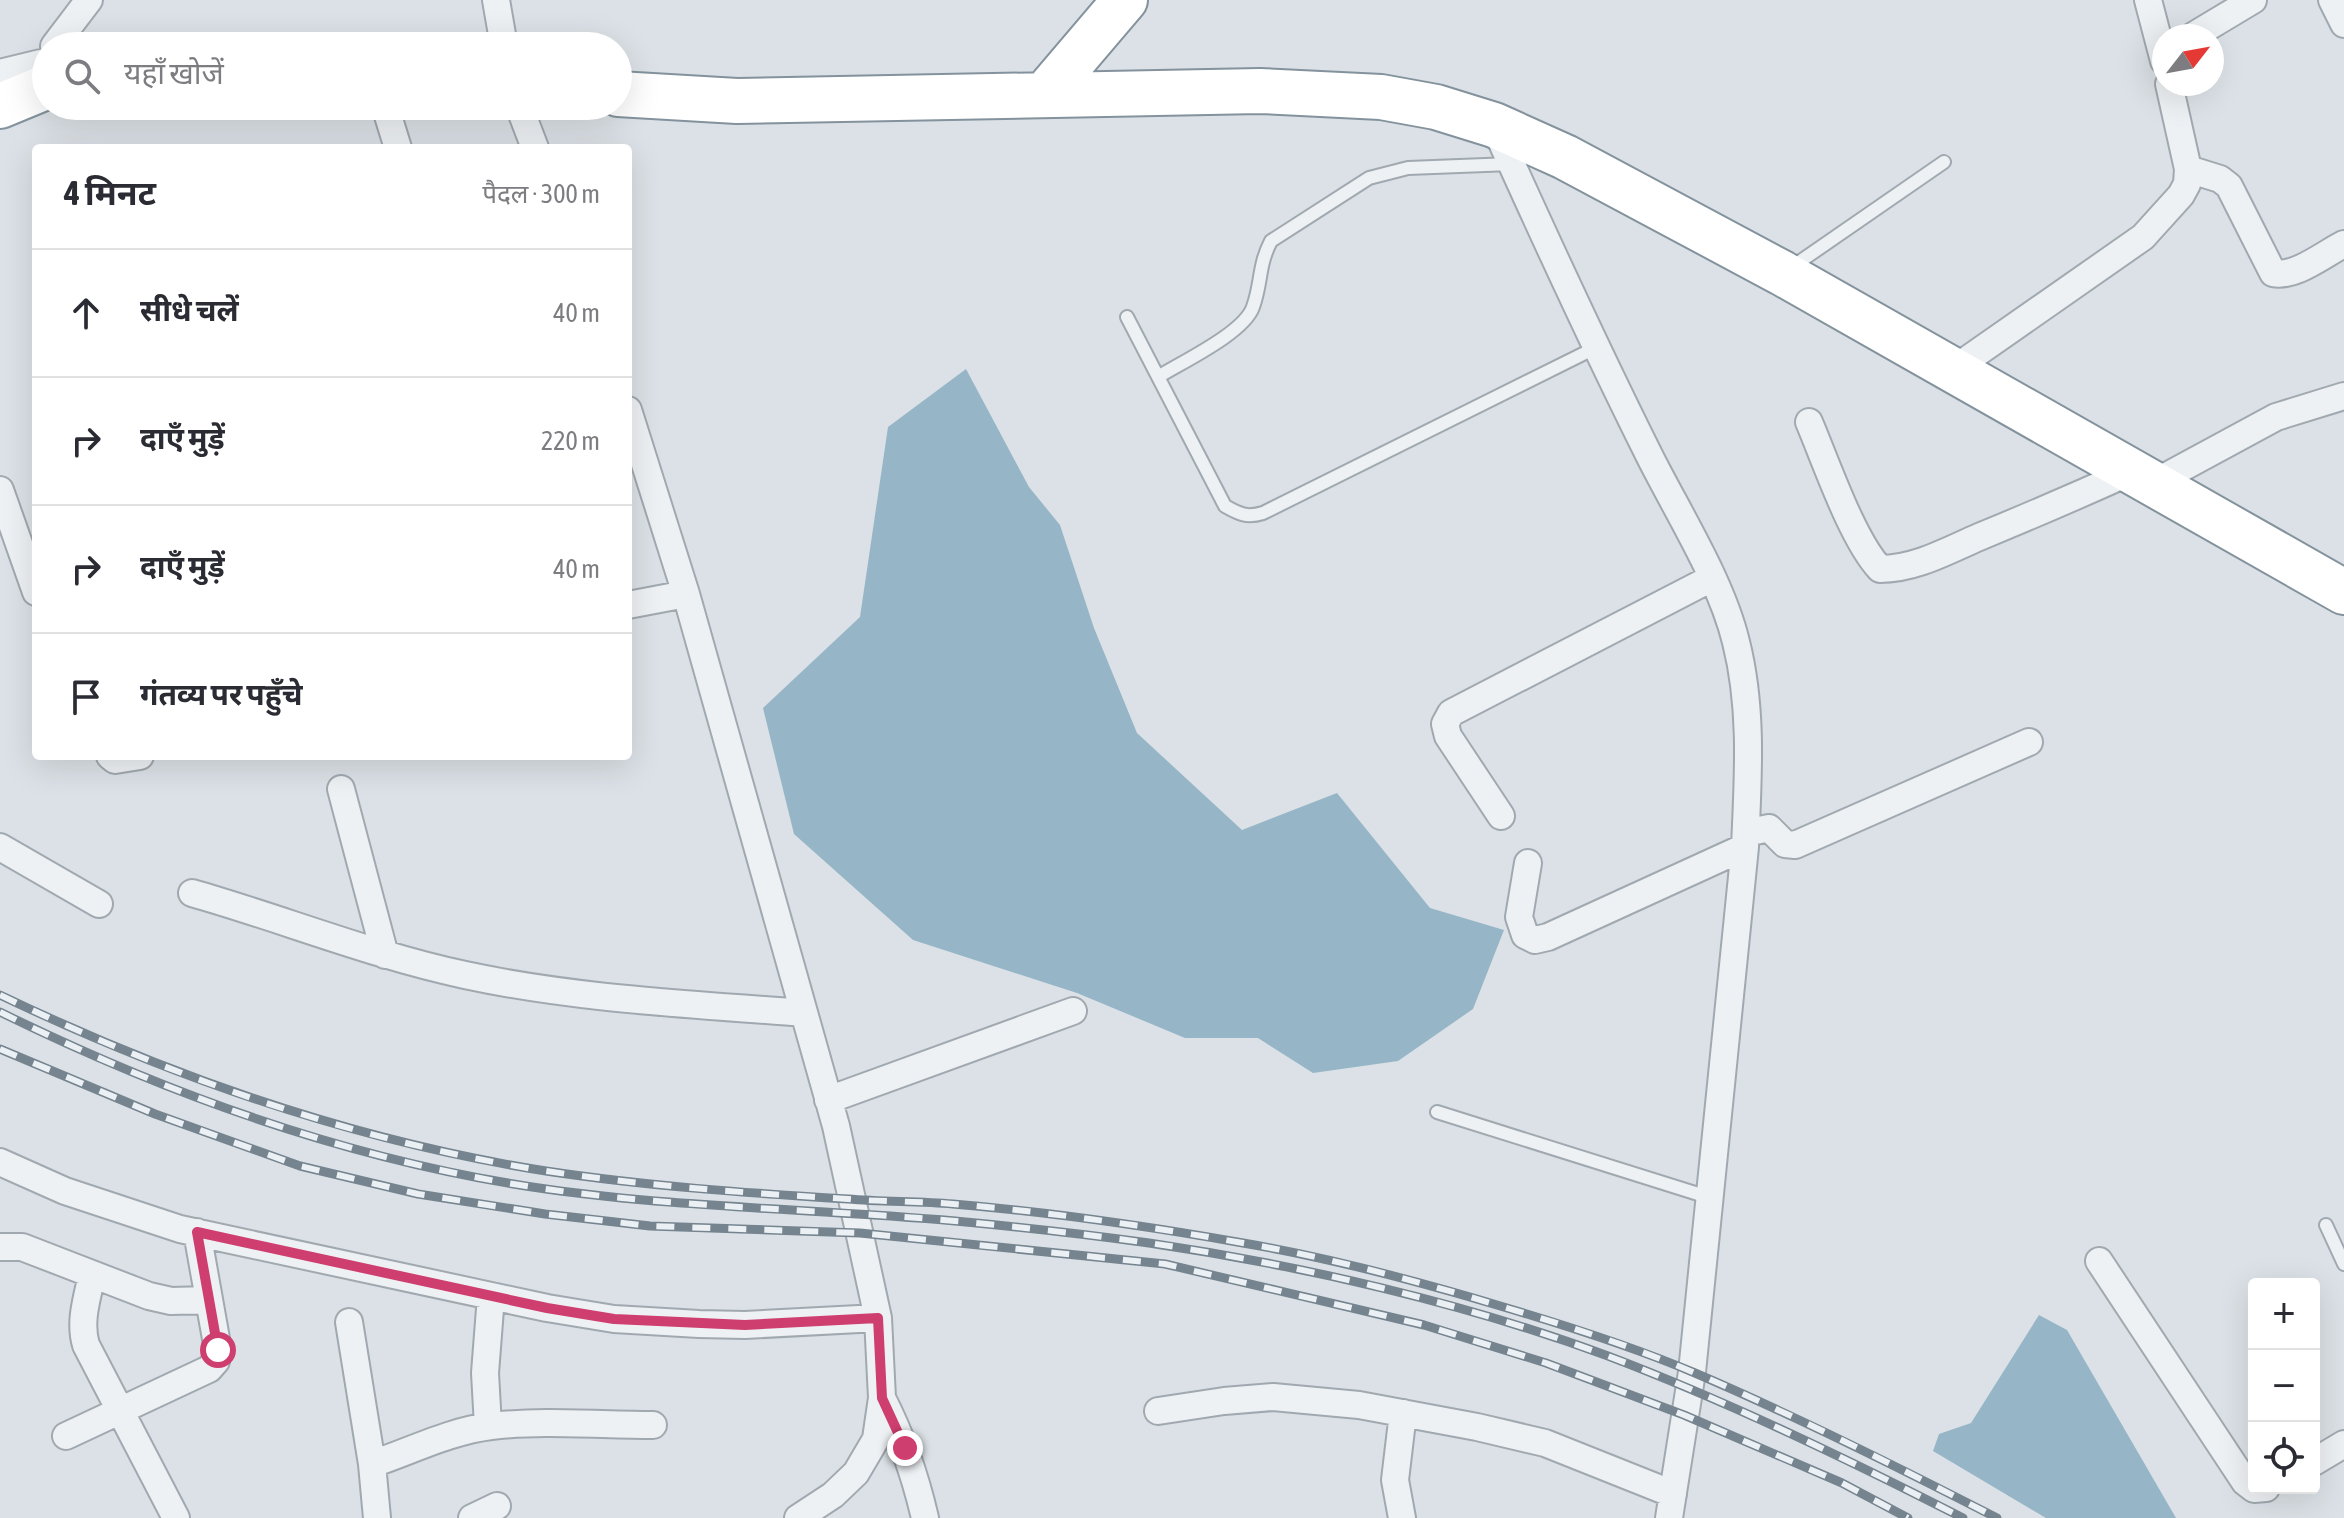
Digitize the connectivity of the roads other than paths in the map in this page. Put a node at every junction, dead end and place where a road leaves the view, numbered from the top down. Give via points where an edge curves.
1 (89, 0) edge
2 (496, 0) edge
3 (1125, 0) edge
4 (2148, 0) edge
5 (2253, 0) edge
6 (2332, 0) edge
7 (2155, 24) edge
8 (2213, 24) edge
9 (2344, 24) edge
10 (64, 32) edge
11 (502, 32) edge
12 (1045, 94) junction
13 (632, 95) edge
14 (2172, 96) edge
15 (389, 120) edge
16 (524, 120) edge
17 (1494, 125) junction
18 (397, 144) edge
19 (533, 144) edge
20 (1944, 162) dead end
21 (1512, 164) junction
22 (2188, 169) junction
23 (2344, 244) edge
24 (1782, 273) junction
25 (1127, 317) dead end
26 (1597, 347) junction
27 (1954, 369) junction
28 (1158, 377) junction
29 (2344, 396) edge
30 (1809, 422) dead end
31 (632, 423) edge
32 (2143, 477) junction
33 (0, 490) edge
34 (5, 516) edge
35 (1712, 578) junction
36 (32, 582) edge
37 (2344, 592) edge
38 (686, 594) junction
39 (632, 604) edge
40 (2029, 742) dead end
41 (341, 789) dead end
42 (1501, 816) dead end
43 (1745, 840) junction
44 (0, 847) edge
45 (1528, 863) dead end
46 (192, 893) dead end
47 (99, 904) dead end
48 (385, 955) junction
49 (1073, 1011) dead end
50 (804, 1013) junction
51 (828, 1100) junction
52 (1437, 1112) dead end
53 (0, 1162) edge
54 (1711, 1198) junction
55 (2326, 1225) dead end
56 (197, 1232) junction
57 (0, 1247) edge
58 (2099, 1261) dead end
59 (2344, 1264) edge
60 (92, 1275) junction
61 (491, 1296) junction
62 (208, 1300) junction
63 (878, 1318) junction
64 (349, 1322) dead end
65 (882, 1398) junction
66 (120, 1410) junction
67 (1158, 1411) dead end
68 (1403, 1413) junction
69 (653, 1425) dead end
70 (488, 1426) junction
71 (66, 1436) dead end
72 (2344, 1444) edge
73 (2320, 1458) edge
74 (372, 1464) junction
75 (2248, 1484) edge
76 (497, 1506) dead end
77 (1671, 1506) edge
78 (176, 1518) edge
79 (377, 1518) edge
80 (472, 1518) edge
81 (798, 1518) edge
82 (925, 1518) edge
83 (1402, 1518) edge

1 - 10 street
2 - 11 street
3 - 12 highway
4 - 7 street
5 - 8 street
6 - 9 street
12 - 13 highway via 737,101
12 - 17 highway via 1260,91 1381,97
14 - 22 street
15 - 18 street
16 - 19 street
17 - 21 street
17 - 24 highway
20 - 24 lane
21 - 26 street
21 - 28 lane via 1408,168 1369,178 1271,241 1262,258 1252,311 1240,326
22 - 23 street via 2229,186 2273,273 2292,271
22 - 27 street via 2181,195 2143,237
24 - 27 highway
25 - 28 lane
26 - 28 lane via 1252,516 1225,506
26 - 35 street
27 - 32 highway
29 - 32 street via 2276,417
30 - 32 street via 1859,535 1880,569 1917,563
31 - 38 street
32 - 37 highway
33 - 34 street
34 - 36 street
35 - 42 street via 1451,713 1445,724 1448,736
35 - 43 street via 1736,640 1747,699
38 - 39 street
38 - 50 street
40 - 43 street via 1795,845 1785,844 1769,828
41 - 48 street
43 - 45 street via 1535,940 1525,935 1519,917
43 - 54 street
44 - 47 street
46 - 48 street
48 - 50 street via 544,988
49 - 51 street
50 - 51 street
51 - 63 street
52 - 54 lane
53 - 56 street via 65,1191
54 - 77 street
55 - 59 lane
56 - 61 street
56 - 62 street
57 - 60 street via 22,1247
58 - 75 street
60 - 62 street via 171,1301
60 - 66 street via 83,1333
61 - 63 street via 614,1319 685,1324
61 - 70 street via 485,1373
62 - 66 street via 216,1361
63 - 65 street
64 - 74 street
65 - 81 street via 876,1439 856,1473
65 - 82 street via 914,1473
66 - 71 street
66 - 78 street
67 - 68 street via 1273,1397
68 - 77 street via 1545,1443
68 - 83 street via 1395,1480
69 - 70 street
70 - 74 street
72 - 73 street
74 - 79 street
76 - 80 street

